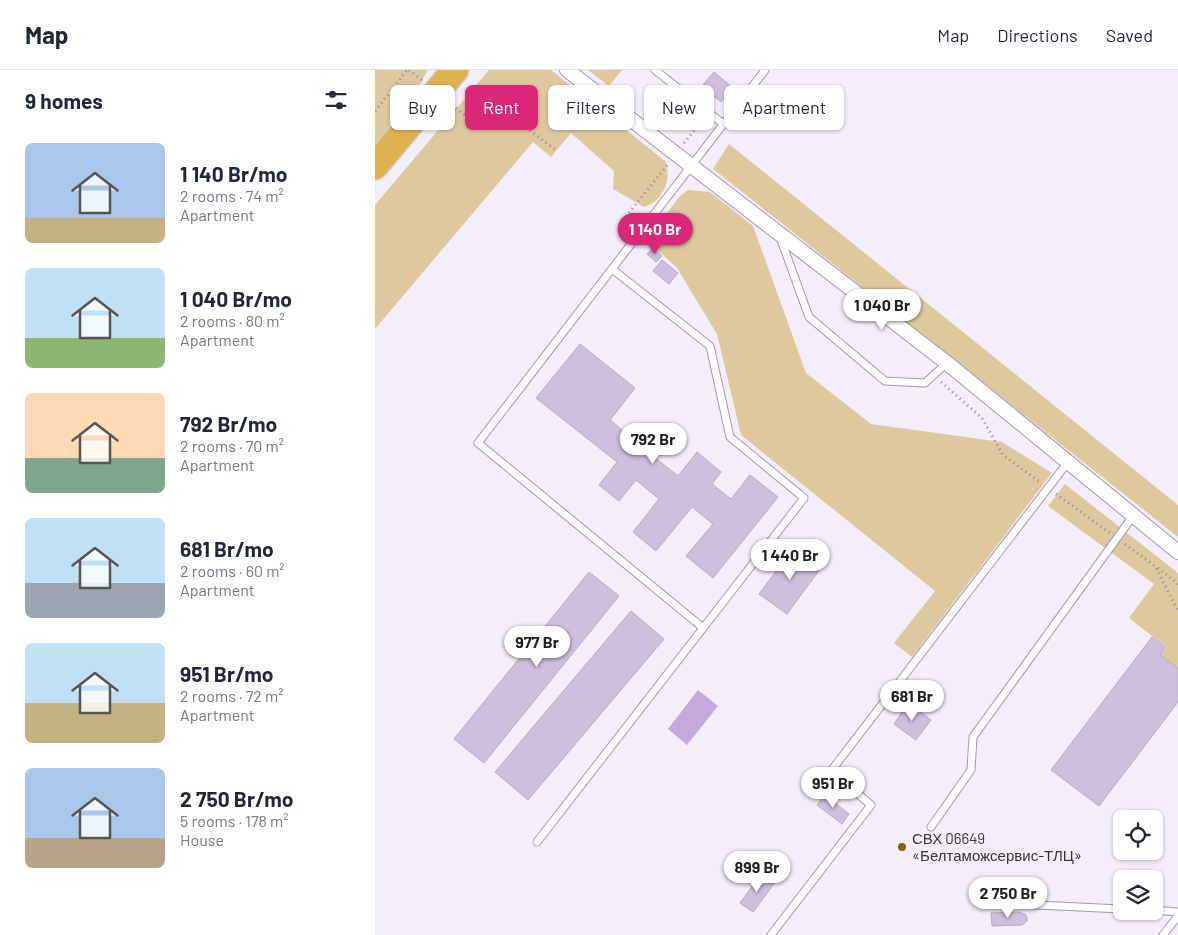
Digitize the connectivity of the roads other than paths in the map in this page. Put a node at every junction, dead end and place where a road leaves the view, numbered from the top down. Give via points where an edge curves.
1 (455, 70) edge
2 (567, 70) edge
3 (655, 70) edge
4 (765, 70) edge
5 (440, 81) edge
6 (722, 123) junction
7 (692, 165) junction
8 (375, 166) edge
9 (778, 232) junction
10 (612, 269) junction
11 (947, 363) junction
12 (1068, 462) junction
13 (1133, 516) junction
14 (1178, 552) edge
15 (702, 627) junction
16 (931, 827) dead end
17 (537, 842) dead end
18 (1015, 904) dead end
19 (1113, 909) edge
20 (1163, 911) edge
21 (1178, 912) edge
22 (1178, 916) edge
23 (771, 935) edge
24 (1163, 935) edge

1 - 5 highway
2 - 7 street
3 - 6 lane
4 - 6 lane
5 - 8 highway
6 - 7 lane
7 - 9 street
7 - 10 lane
9 - 11 street
9 - 11 lane via 809,317 885,381 925,383
10 - 15 lane via 710,346 730,437 804,498
10 - 15 lane via 478,443
11 - 12 street
12 - 13 street
12 - 23 lane via 831,771 871,804
13 - 14 street
13 - 16 lane via 973,737 971,770
15 - 17 lane
18 - 19 lane
20 - 21 lane
22 - 24 lane

